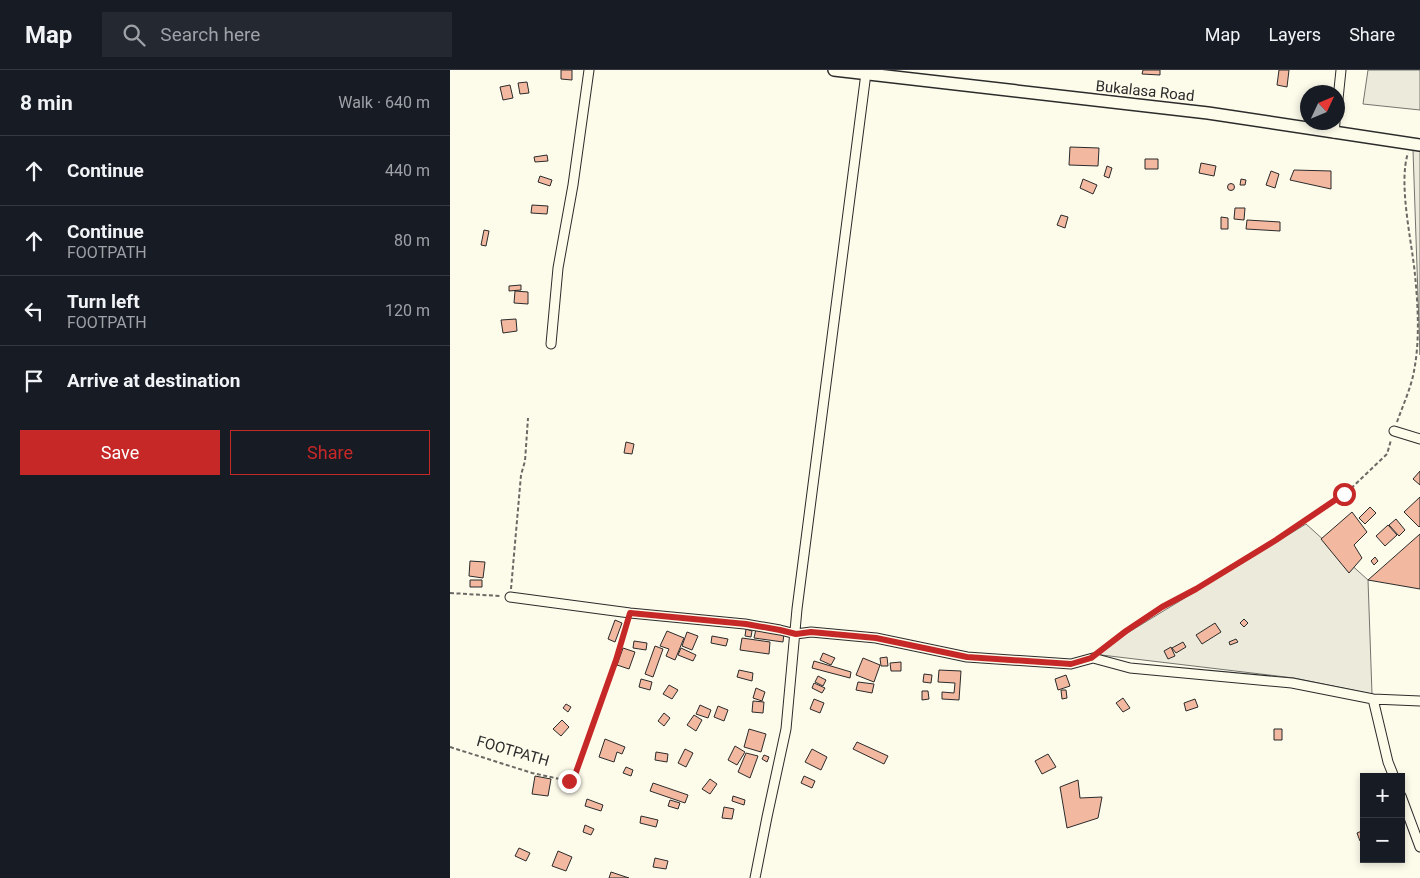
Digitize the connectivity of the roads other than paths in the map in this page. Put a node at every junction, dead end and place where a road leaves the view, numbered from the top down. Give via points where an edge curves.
1 (588, 70) edge
2 (834, 70) edge
3 (1341, 70) edge
4 (866, 73) junction
5 (1339, 85) edge
6 (1300, 124) edge
7 (1344, 130) edge
8 (1415, 144) edge
9 (551, 344) dead end
10 (1394, 431) road end
11 (1420, 439) edge
12 (510, 597) road end
13 (796, 634) junction
14 (1373, 699) junction
15 (1420, 701) edge
16 (1392, 773) edge
17 (1405, 807) edge
18 (1420, 847) edge
19 (756, 878) edge

1 - 9 street via 558,268
2 - 4 street, Bukalasa Road
3 - 5 street
4 - 6 street, Bukalasa Road
4 - 13 street
7 - 8 street, Bukalasa Road
10 - 11 street
12 - 13 street via 746,624
13 - 14 street via 811,632 876,638 967,657 1071,664 1091,658 1130,668 1292,683
13 - 19 street via 786,730
14 - 15 street
14 - 16 street
17 - 18 street

